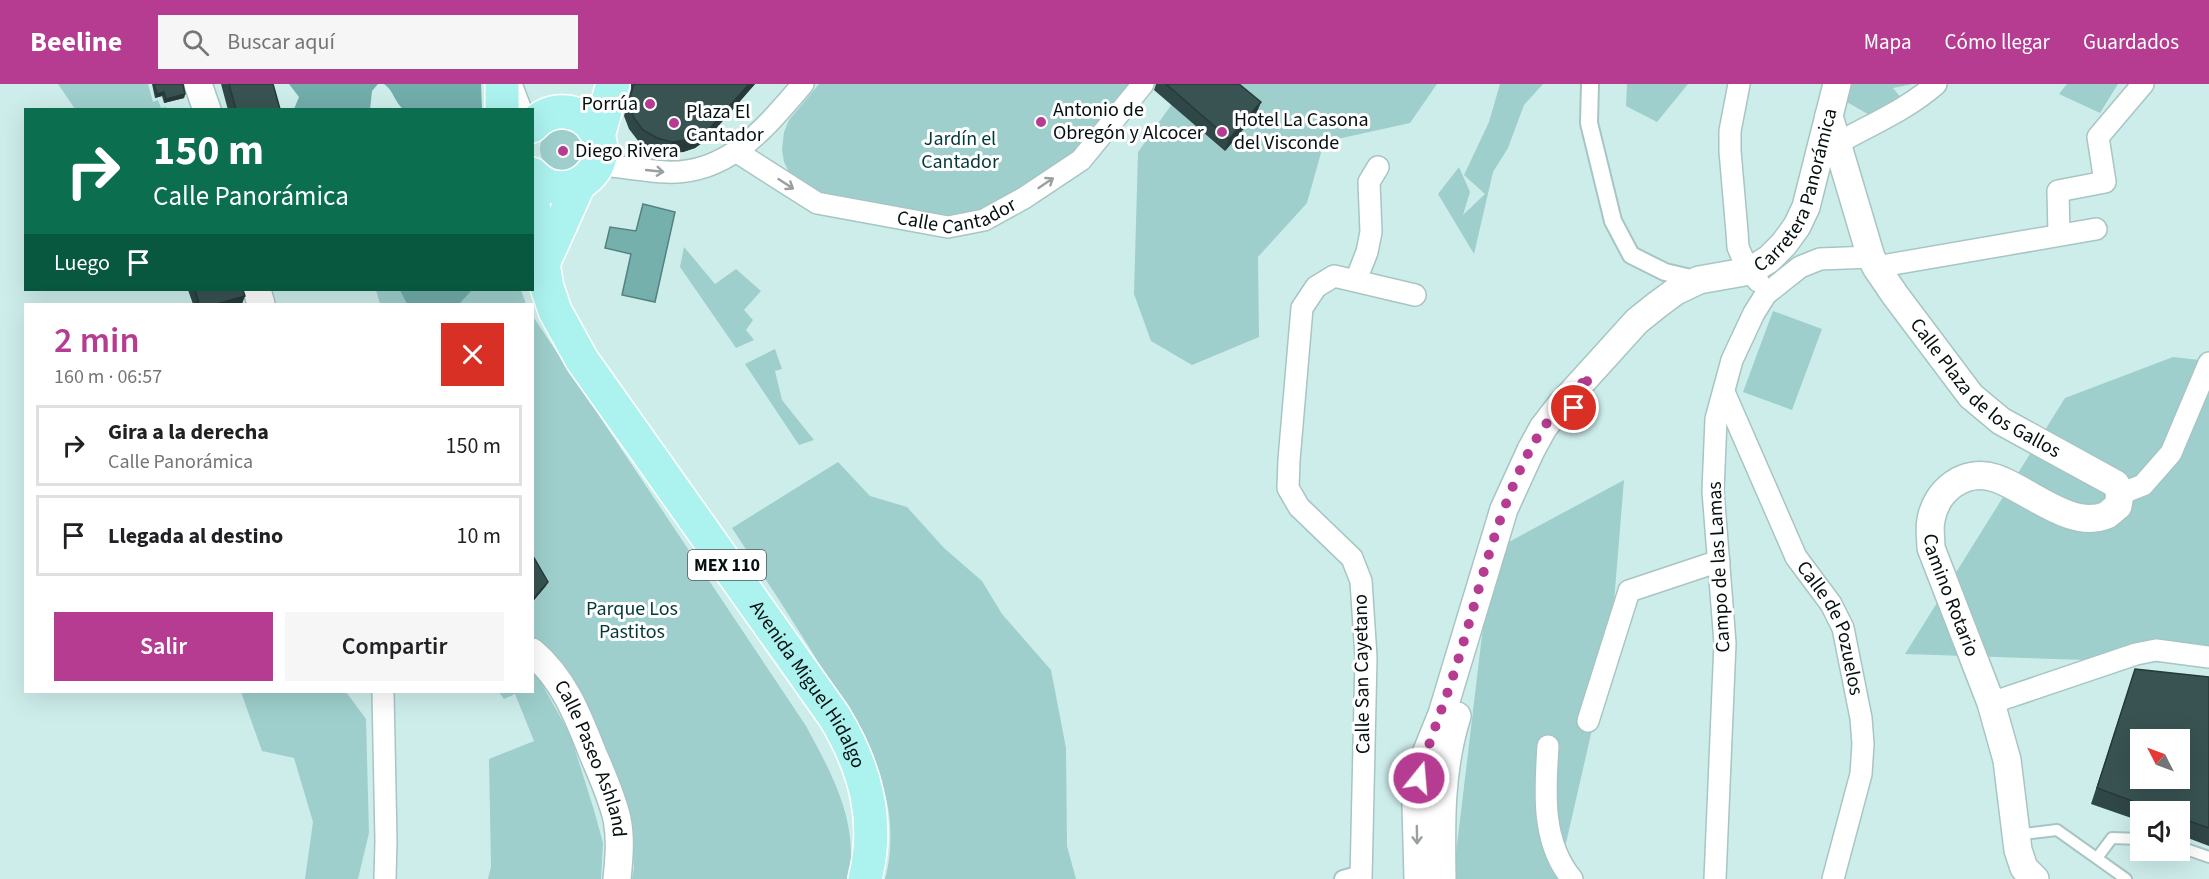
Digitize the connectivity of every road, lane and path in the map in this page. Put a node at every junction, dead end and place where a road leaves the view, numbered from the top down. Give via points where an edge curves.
1 (198, 84) edge
2 (502, 84) edge
3 (511, 84) edge
4 (567, 84) edge
5 (613, 84) edge
6 (803, 84) edge
7 (1143, 84) edge
8 (1590, 84) edge
9 (1726, 84) edge
10 (1739, 84) edge
11 (1836, 84) edge
12 (1936, 84) edge
13 (2143, 84) edge
14 (206, 108) edge
15 (502, 108) edge
16 (526, 108) edge
17 (534, 115) edge
18 (1829, 116) junction
19 (534, 117) edge
20 (1730, 130) junction
21 (1838, 143) junction
22 (736, 152) junction
23 (591, 162) junction
24 (1378, 167) dead end
25 (534, 176) edge
26 (534, 214) edge
27 (2096, 229) dead end
28 (2059, 234) junction
29 (1873, 262) junction
30 (541, 268) edge
31 (1750, 271) junction
32 (1356, 280) junction
33 (1699, 280) junction
34 (1766, 294) junction
35 (1415, 295) dead end
36 (2209, 363) edge
37 (1590, 375) junction
38 (1724, 393) junction
39 (2120, 494) junction
40 (1719, 561) junction
41 (534, 654) edge
42 (2209, 657) edge
43 (383, 693) edge
44 (1991, 703) junction
45 (1588, 722) dead end
46 (1548, 746) dead end
47 (2016, 836) junction
48 (2130, 839) edge
49 (2190, 850) edge
50 (2209, 857) edge
51 (2097, 858) junction
52 (1355, 877) edge
53 (385, 879) edge
54 (617, 879) edge
55 (865, 879) edge
56 (1418, 879) edge
57 (1442, 879) edge
58 (1572, 879) edge
59 (1714, 879) edge
60 (1833, 879) edge
61 (2035, 879) edge
62 (2126, 879) edge

1 - 14 street
2 - 15 main road
3 - 16 street
4 - 17 main road
5 - 23 main road
6 - 22 street via 763,130
22 -> 7 street, Calle Cantador via 817,203 948,227 984,220 1081,160
8 - 33 street via 1589,123 1613,221 1631,255 1665,272
9 - 20 street
10 - 20 street
11 - 18 street, Carretera Panorámica
12 - 21 street
13 - 28 street via 2098,137 2105,182 2058,191
18 - 21 street, Calle Plaza de los Gallos
18 - 31 street, Carretera Panorámica via 1809,196 1797,226 1776,252
19 - 23 main road via 559,112 579,115 594,128
20 - 31 street via 1738,247
21 - 29 street, Calle Plaza de los Gallos
23 -> 22 street via 666,172 689,171
23 - 25 main road via 561,188 540,182
23 - 30 main road
24 - 32 street via 1369,182 1371,231
26 - 30 main road, Avenida Miguel Hidalgo / MEX 110
27 - 28 street
28 - 29 street
29 - 34 street via 1820,259 1800,267
29 - 39 street, Calle Plaza de los Gallos via 1971,396 2001,421 2101,474 2116,484
30 - 55 main road, Avenida Miguel Hidalgo / MEX 110 via 555,311 582,360 852,746 872,824
31 - 33 street, Carretera Panorámica
31 - 34 street
32 - 35 street, Calle San Cayetano
32 - 52 street, Calle San Cayetano via 1334,276 1316,287 1302,308 1288,460 1288,488 1299,507 1352,558 1361,581 1366,657
33 - 37 street, Carretera Panorámica via 1676,291 1637,321
34 - 38 street, Campo de las Lamas via 1732,360
36 - 39 street, Camino Rotario via 2171,453 2143,485
37 -> 56 street via 1544,428 1504,509 1419,778
37 - 57 street via 1532,482 1455,721 1442,793
38 - 40 street, Campo de las Lamas via 1716,419 1713,491
38 - 60 street, Calle de Pozuelos via 1796,557 1831,604 1843,628 1862,718 1863,744 1861,774
39 - 44 street, Camino Rotario via 2118,506 2107,515 2089,518 2070,516 1995,477 1974,476 1956,481 1938,497 1930,520 1931,548
40 - 45 street via 1629,591
40 - 59 street, Campo de las Lamas via 1725,643
41 - 54 street, Calle Paseo Ashland via 564,687 608,790 617,821
42 - 44 street via 2156,650 2136,654
43 - 53 street
44 - 47 street, Camino Rotario via 2007,760
46 - 58 street via 1548,821 1553,846
47 - 51 lane via 2058,830
47 - 61 street, Camino Rotario via 2024,868
48 - 51 lane via 2112,838
49 - 50 lane
51 - 62 lane

